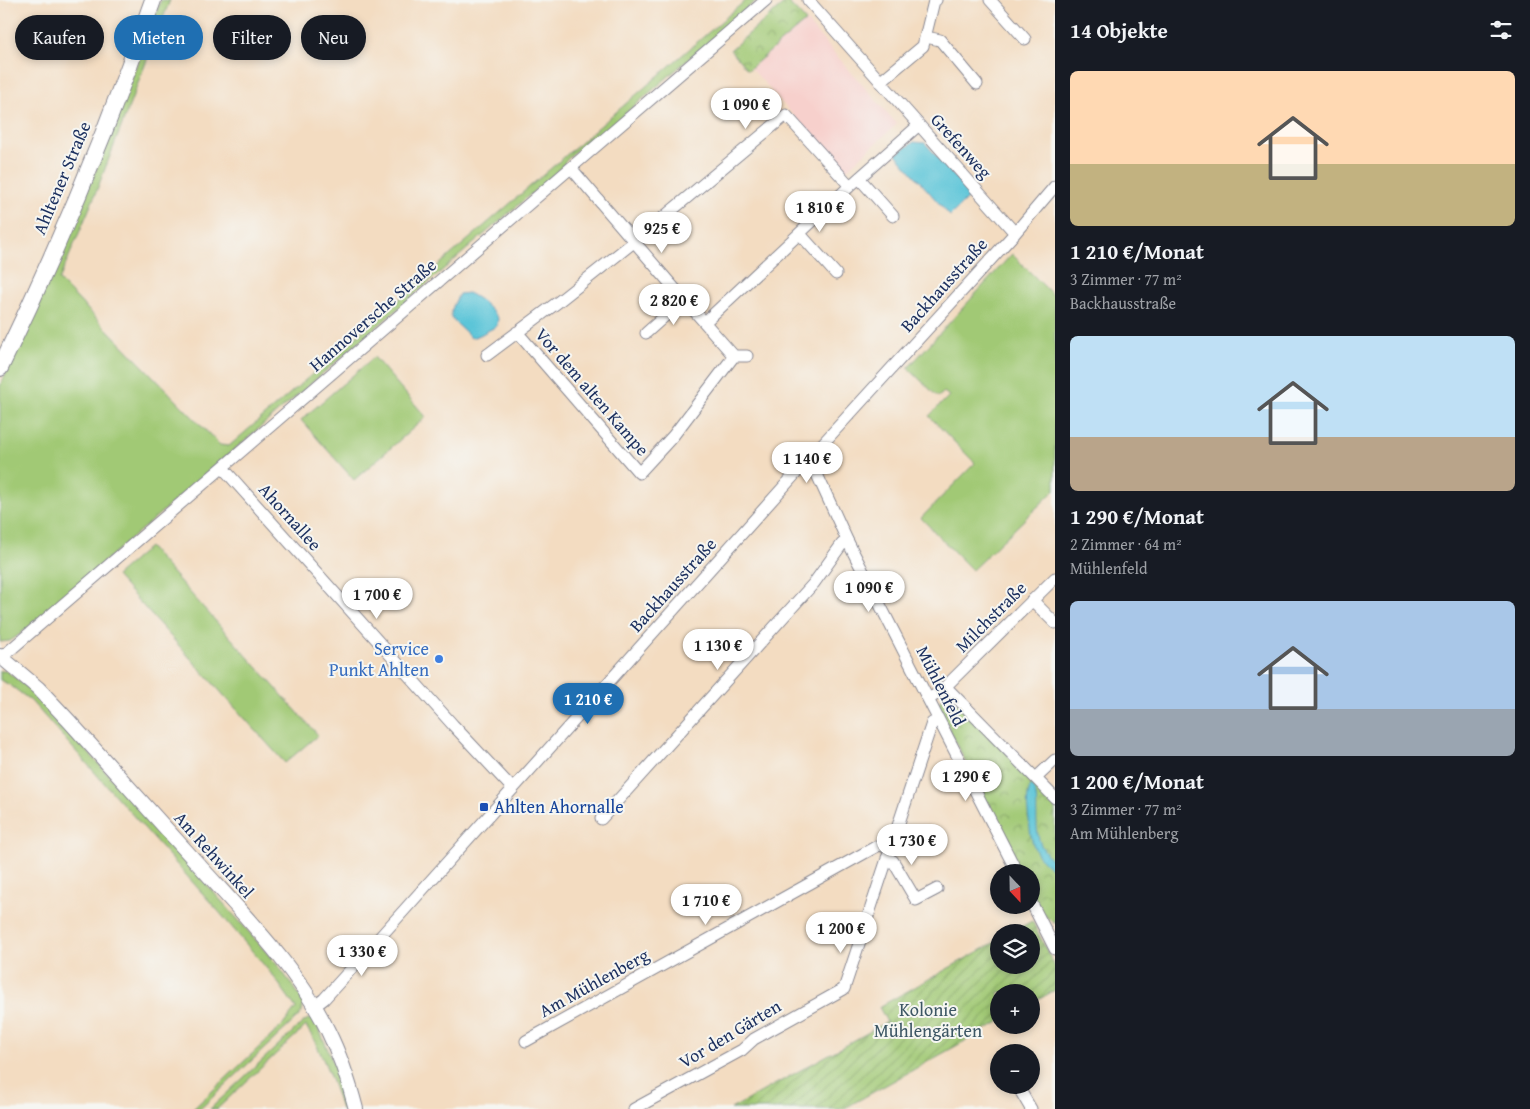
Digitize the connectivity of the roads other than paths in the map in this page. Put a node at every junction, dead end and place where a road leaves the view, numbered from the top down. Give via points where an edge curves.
1 (153, 0) edge
2 (766, 0) edge
3 (808, 0) edge
4 (936, 0) edge
5 (990, 0) edge
6 (926, 37) junction
7 (1025, 39) dead end
8 (880, 82) junction
9 (977, 84) dead end
10 (919, 125) junction
11 (572, 168) junction
12 (855, 182) junction
13 (1055, 186) edge
14 (893, 216) dead end
15 (800, 234) junction
16 (1015, 234) junction
17 (635, 241) junction
18 (836, 274) dead end
19 (684, 299) junction
20 (704, 322) junction
21 (517, 332) junction
22 (646, 333) dead end
23 (487, 355) dead end
24 (734, 356) junction
25 (747, 356) dead end
26 (0, 368) edge
27 (806, 462) junction
28 (223, 468) junction
29 (847, 540) junction
30 (1055, 578) edge
31 (1032, 600) junction
32 (1055, 623) edge
33 (1, 657) edge
34 (946, 687) junction
35 (928, 700) junction
36 (938, 720) junction
37 (1055, 760) edge
38 (1036, 778) junction
39 (513, 789) junction
40 (1055, 798) edge
41 (601, 820) dead end
42 (888, 853) junction
43 (1013, 864) edge
44 (937, 889) dead end
45 (1037, 914) edge
46 (1055, 950) edge
47 (315, 1006) junction
48 (526, 1042) dead end
49 (1022, 1094) edge
50 (356, 1109) edge
51 (634, 1109) edge
52 (1031, 1109) edge

1 - 26 main road, Ahltener Straße via 83,186
2 - 11 street, Hannoversche Straße
3 - 8 street, Grefenweg
4 - 6 street
5 - 7 street
6 - 8 street via 923,46
6 - 9 street via 940,40
8 - 10 street, Grefenweg
10 - 12 street
10 - 16 street, Grefenweg
11 - 17 street
11 - 28 street, Hannoversche Straße
12 - 14 street
12 - 15 street
12 - 17 street, Vor dem alten Kampe via 786,114
13 - 16 street, Backhausstraße
15 - 18 street
15 - 20 street
16 - 27 street, Backhausstraße
17 - 19 street
17 - 21 street, Vor dem alten Kampe
19 - 20 street
19 - 22 street
20 - 24 street
21 - 23 street, Vor dem alten Kampe
21 - 24 street, Vor dem alten Kampe via 638,473 673,436
24 - 25 street
27 - 29 street, Mühlenfeld via 815,470
27 - 39 street, Backhausstraße
28 - 33 street, Hannoversche Straße
28 - 39 street, Ahornallee
29 - 35 street, Mühlenfeld
29 - 41 street via 808,590
30 - 31 street, Milchstraße
31 - 32 street
31 - 34 street, Milchstraße
33 - 47 street, Am Rehwinkel via 44,695 261,935
34 - 35 street, Milchstraße
34 - 38 street
35 - 36 street, Mühlenfeld
36 - 42 street via 932,723
36 - 43 street, Mühlenfeld
37 - 38 street
38 - 40 street
39 - 47 street, Backhausstraße
42 - 44 street via 916,900
42 - 48 street, Am Mühlenberg via 878,845
42 - 51 street, Vor den Gärten via 844,989
45 - 46 street
47 - 50 street, Am Rehwinkel via 342,1064
49 - 52 street

